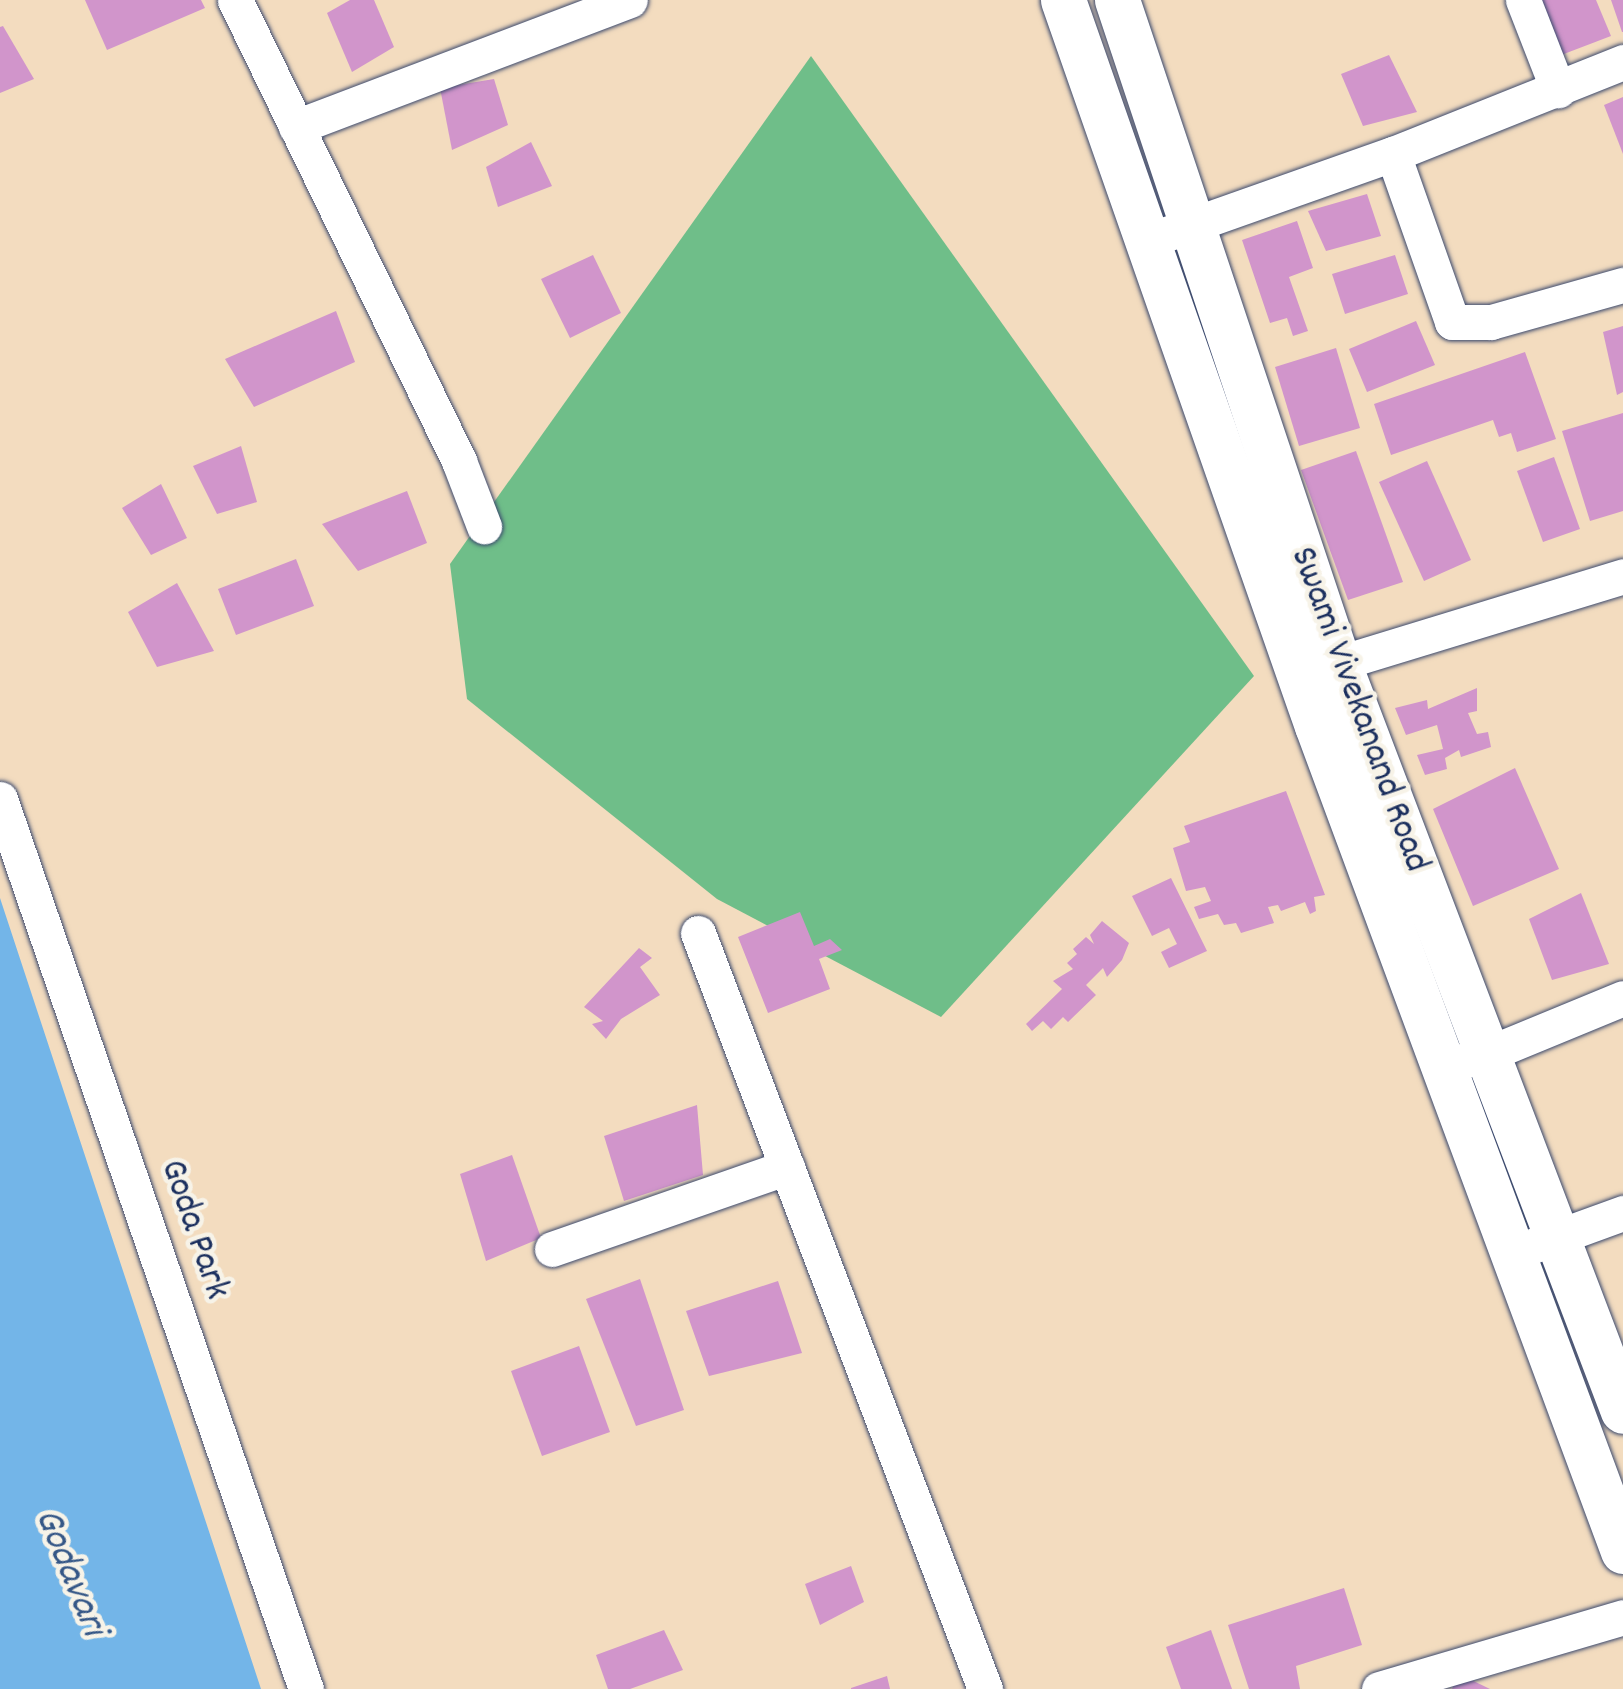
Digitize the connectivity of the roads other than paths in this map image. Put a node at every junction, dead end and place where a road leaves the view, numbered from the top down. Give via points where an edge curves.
1 (235, 0) edge
2 (630, 0) edge
3 (1063, 0) edge
4 (1117, 0) edge
5 (1523, 0) edge
6 (1623, 62) edge
7 (1558, 90) junction
8 (296, 128) junction
9 (1394, 154) junction
10 (1192, 224) junction
11 (1144, 242) junction
12 (1623, 286) edge
13 (484, 526) dead end
14 (1623, 576) edge
15 (1318, 669) junction
16 (0, 799) edge
17 (698, 932) dead end
18 (1623, 998) edge
19 (1464, 1061) junction
20 (786, 1167) junction
21 (1623, 1214) edge
22 (1557, 1237) junction
23 (552, 1249) dead end
24 (1514, 1253) junction
25 (1623, 1411) edge
26 (1623, 1551) edge
27 (1623, 1617) edge
28 (306, 1689) edge
29 (985, 1689) edge
30 (1380, 1689) edge

1 - 8 street
2 - 8 street
3 - 11 main road
4 - 10 main road, Swami Vivekanand Road
5 - 7 street
6 - 7 street
7 - 9 street
8 - 13 street via 459,461
9 - 10 street
9 - 12 street via 1452,322 1491,322
10 - 11 street
10 - 15 main road, Swami Vivekanand Road
11 - 15 main road
14 - 15 street
15 - 19 main road, Swami Vivekanand Road
16 - 28 street, Goda Park
17 - 20 street
18 - 19 street
19 - 22 main road, Swami Vivekanand Road
19 - 24 main road
20 - 23 street
20 - 29 street
21 - 22 street
22 - 24 street
22 - 25 main road, Swami Vivekanand Road
24 - 26 main road
27 - 30 street

